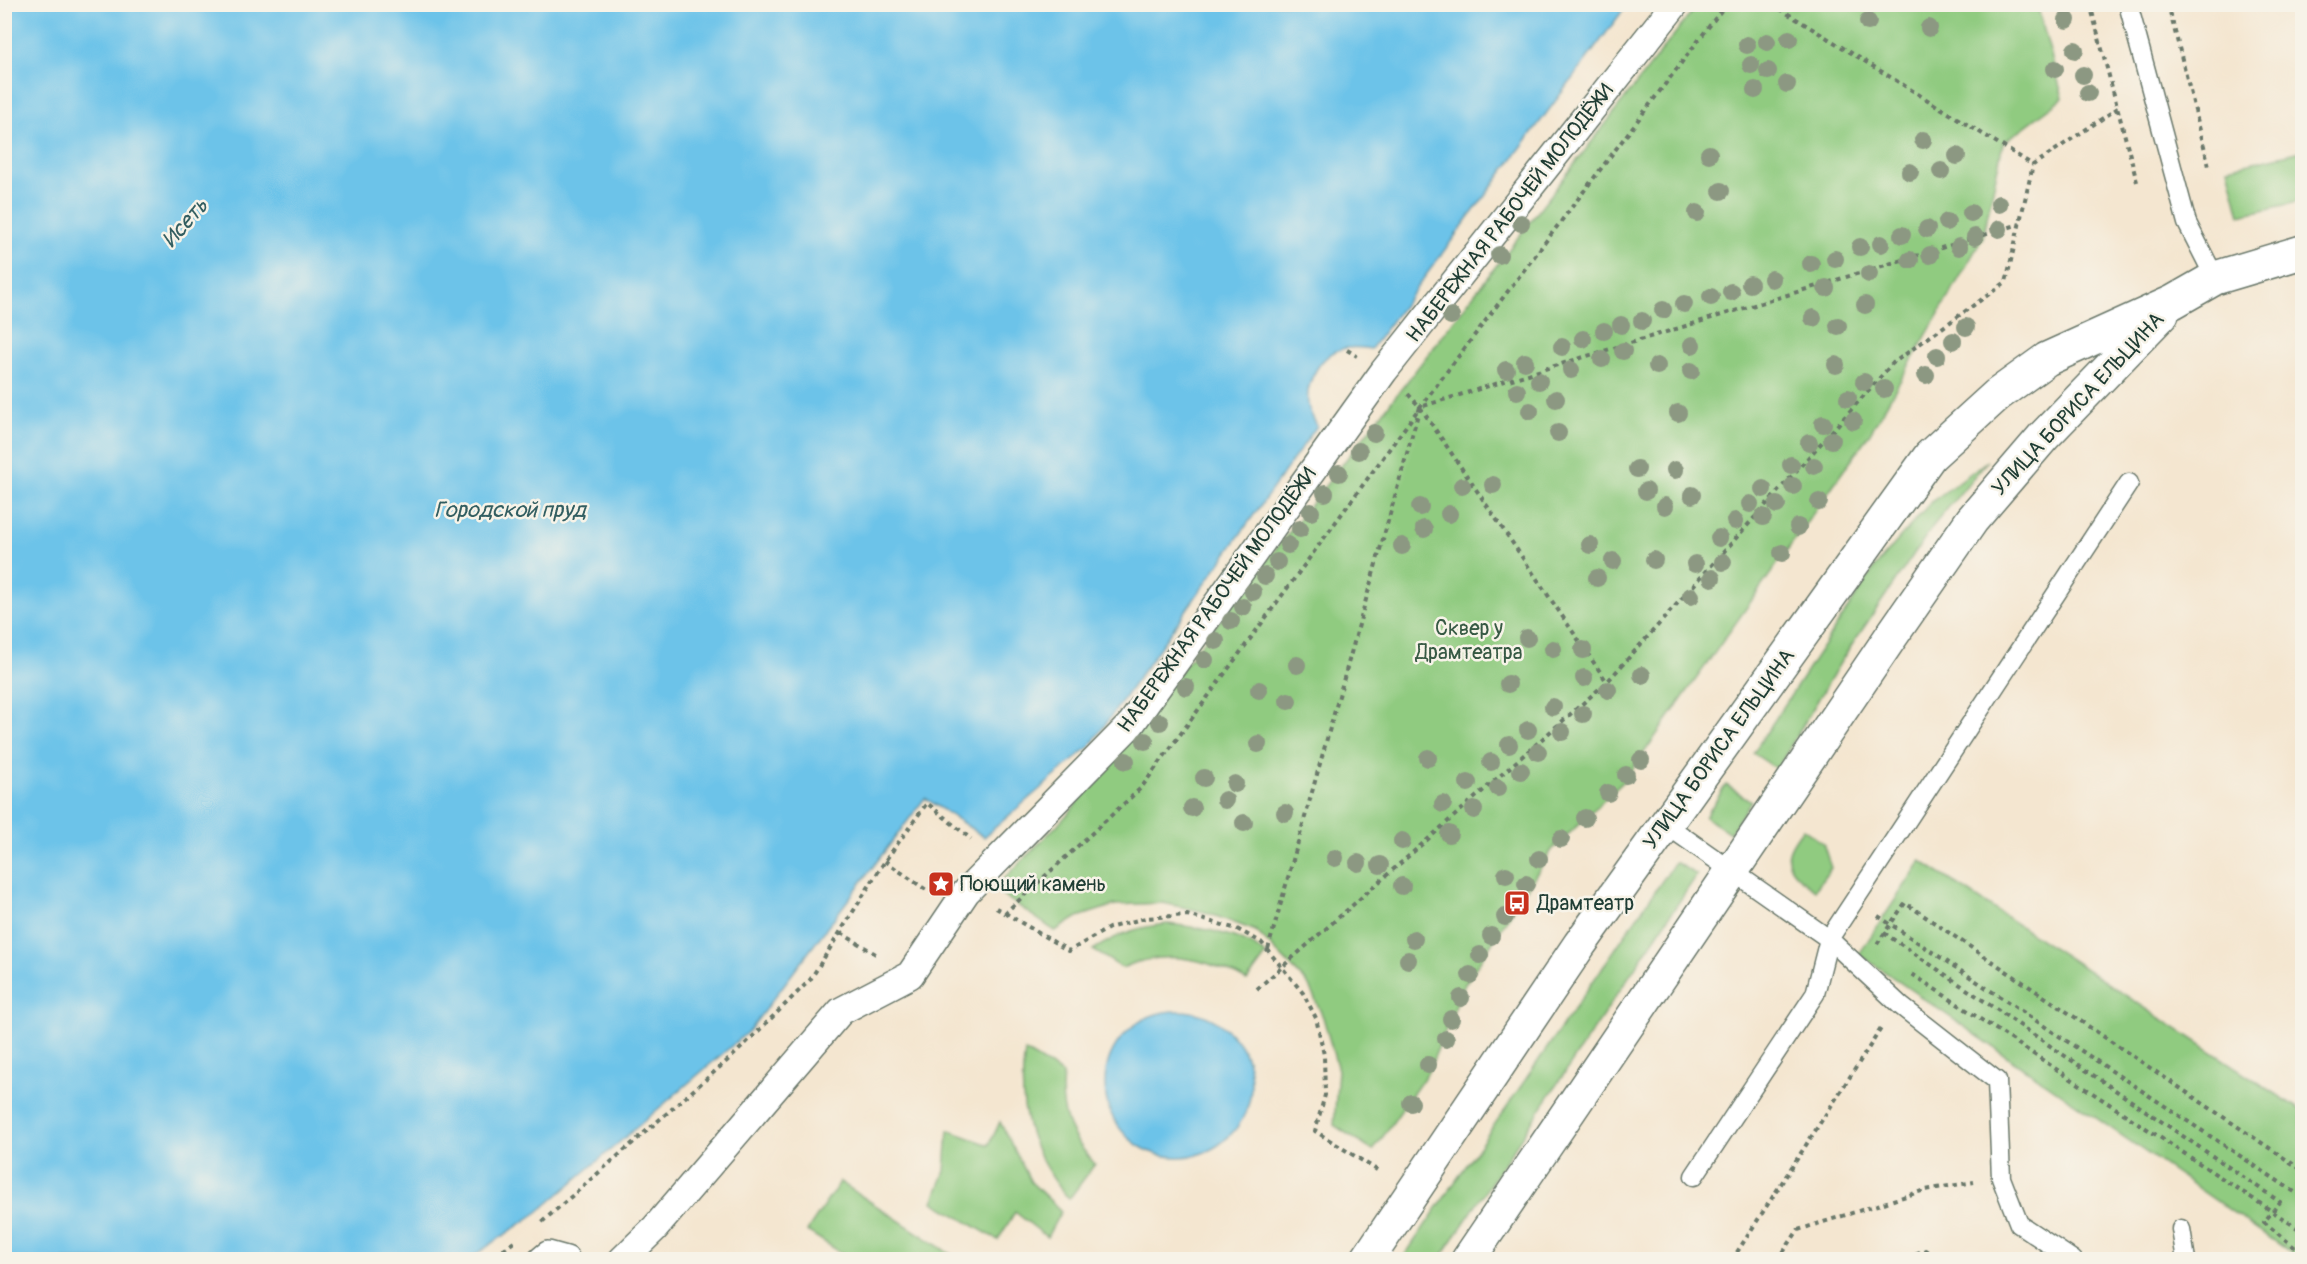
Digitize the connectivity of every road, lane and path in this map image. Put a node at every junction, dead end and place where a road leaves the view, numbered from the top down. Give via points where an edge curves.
1 (1675, 4) edge
2 (1726, 4) edge
3 (1772, 4) edge
4 (2090, 4) edge
5 (2128, 4) edge
6 (2168, 4) edge
7 (2118, 108) junction
8 (2032, 165) junction
9 (2209, 166) dead end
10 (2137, 182) dead end
11 (2020, 224) junction
12 (2302, 252) edge
13 (2215, 278) junction
14 (2173, 302) junction
15 (1384, 371) junction
16 (1420, 407) junction
17 (2129, 483) dead end
18 (1607, 682) junction
19 (1665, 824) junction
20 (979, 846) dead end
21 (885, 861) junction
22 (1733, 870) junction
23 (920, 886) dead end
24 (966, 892) junction
25 (1005, 913) junction
26 (1891, 924) junction
27 (841, 933) junction
28 (1884, 933) junction
29 (1829, 939) junction
30 (1268, 949) junction
31 (1873, 949) dead end
32 (876, 954) dead end
33 (1283, 966) junction
34 (1903, 969) dead end
35 (1257, 989) dead end
36 (1897, 1003) junction
37 (1377, 1170) dead end
38 (2302, 1170) edge
39 (1694, 1176) dead end
40 (2001, 1178) junction
41 (2302, 1197) edge
42 (2272, 1211) junction
43 (535, 1226) dead end
44 (2181, 1228) dead end
45 (2302, 1231) edge
46 (516, 1240) dead end
47 (488, 1260) edge
48 (542, 1260) edge
49 (566, 1260) edge
50 (622, 1260) edge
51 (1367, 1260) edge
52 (1468, 1260) edge
53 (1732, 1260) edge
54 (1778, 1260) edge
55 (1899, 1260) edge
56 (1940, 1260) edge
57 (2073, 1260) edge
58 (2186, 1260) edge
59 (2300, 1260) edge

1 - 15 street, НАБЕРЕЖНАЯ РАБОЧЕЙ МОЛОДЁЖИ
2 - 16 path
3 - 8 path
4 - 7 path
5 - 13 lane via 2187,223
6 - 9 path
7 - 8 path
7 - 10 path
8 - 11 path
11 - 16 path
11 - 18 path via 2006,282 1893,363
12 - 13 street
13 - 14 street
14 - 19 street, УЛИЦА БОРИСА ЕЛЬЦИНА via 2047,359 1997,395 1930,456
14 - 22 street, УЛИЦА БОРИСА ЕЛЬЦИНА via 2044,436 1972,520
15 - 16 path
15 - 24 street, НАБЕРЕЖНАЯ РАБОЧЕЙ МОЛОДЁЖИ via 1131,724
16 - 18 path
16 - 25 path via 1142,788
16 - 30 path
17 - 29 lane
18 - 33 path
19 - 22 lane
19 - 51 street, УЛИЦА БОРИСА ЕЛЬЦИНА
20 - 21 path via 927,802
21 - 23 path
21 - 27 path
22 - 29 lane
22 - 52 street, УЛИЦА БОРИСА ЕЛЬЦИНА
24 - 25 path
24 - 50 street, НАБЕРЕЖНАЯ РАБОЧЕЙ МОЛОДЁЖИ via 910,975 841,1011 655,1228
25 - 30 path via 1069,951 1109,928 1145,918 1187,915 1237,929
26 - 28 path
26 - 38 path via 1905,903
26 - 41 path
27 - 32 path
27 - 43 path via 810,981 736,1053
28 - 31 path
28 - 42 path via 2280,1202
29 - 36 lane
29 - 39 lane via 1815,993
30 - 33 path
33 - 35 path
33 - 37 path via 1316,1018 1324,1055 1325,1095 1315,1131
34 - 42 path
36 - 40 lane via 1996,1081
36 - 53 path
40 - 54 path via 1926,1190 1798,1230
40 - 57 lane via 2019,1224
42 - 45 path
42 - 59 path via 2264,1222 2299,1251
44 - 58 lane
46 - 47 path
48 - 49 street via 548,1255
55 - 56 path via 1925,1250

